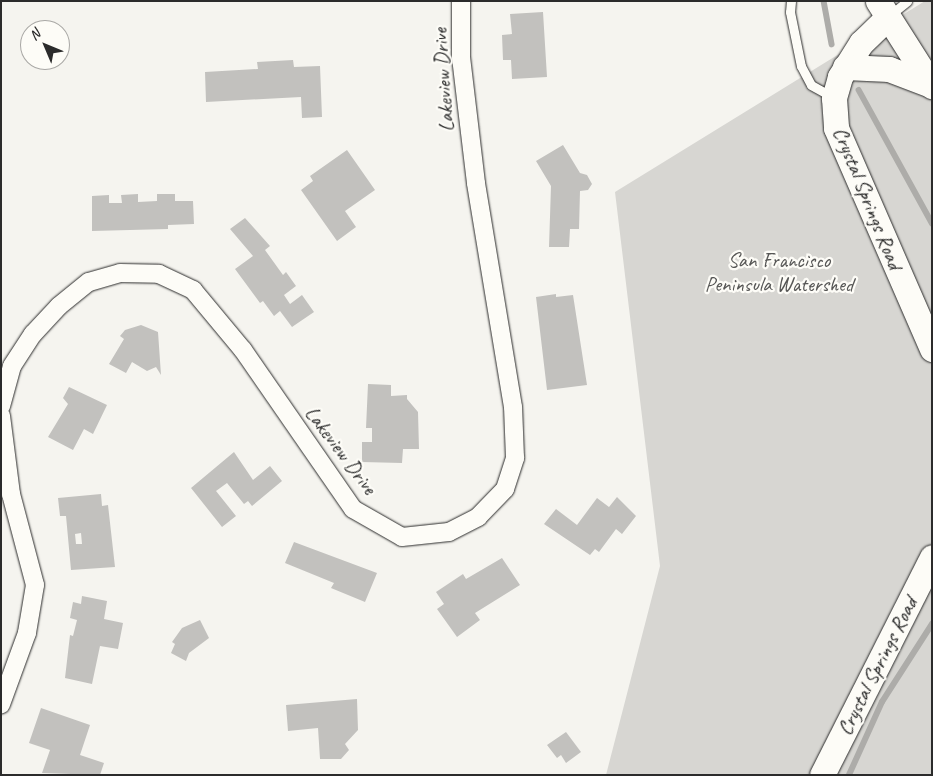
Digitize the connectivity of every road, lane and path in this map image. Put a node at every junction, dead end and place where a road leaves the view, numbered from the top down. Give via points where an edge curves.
1 (461, 1) edge
2 (791, 1) edge
3 (907, 1) edge
4 (883, 9) edge
5 (844, 67) junction
6 (932, 86) edge
7 (834, 98) junction
8 (932, 349) edge
9 (1, 406) edge
10 (1, 416) edge
11 (932, 558) edge
12 (1, 704) edge
13 (822, 775) edge

1 - 9 street, Lakeview Drive via 461,57 476,183 513,407 515,458 505,489 478,517 449,532 402,537 353,510 243,350 194,290 159,274 120,273 96,280 59,306 33,334 12,366
2 - 7 lane via 790,12 801,66 811,85
3 - 4 lane
4 - 5 street, Crystal Springs Road
4 - 6 street
5 - 6 street via 889,69
5 - 7 street, Crystal Springs Road
7 - 8 street, Crystal Springs Road via 836,128
10 - 12 street via 11,494 35,585 27,633
11 - 13 street, Crystal Springs Road

